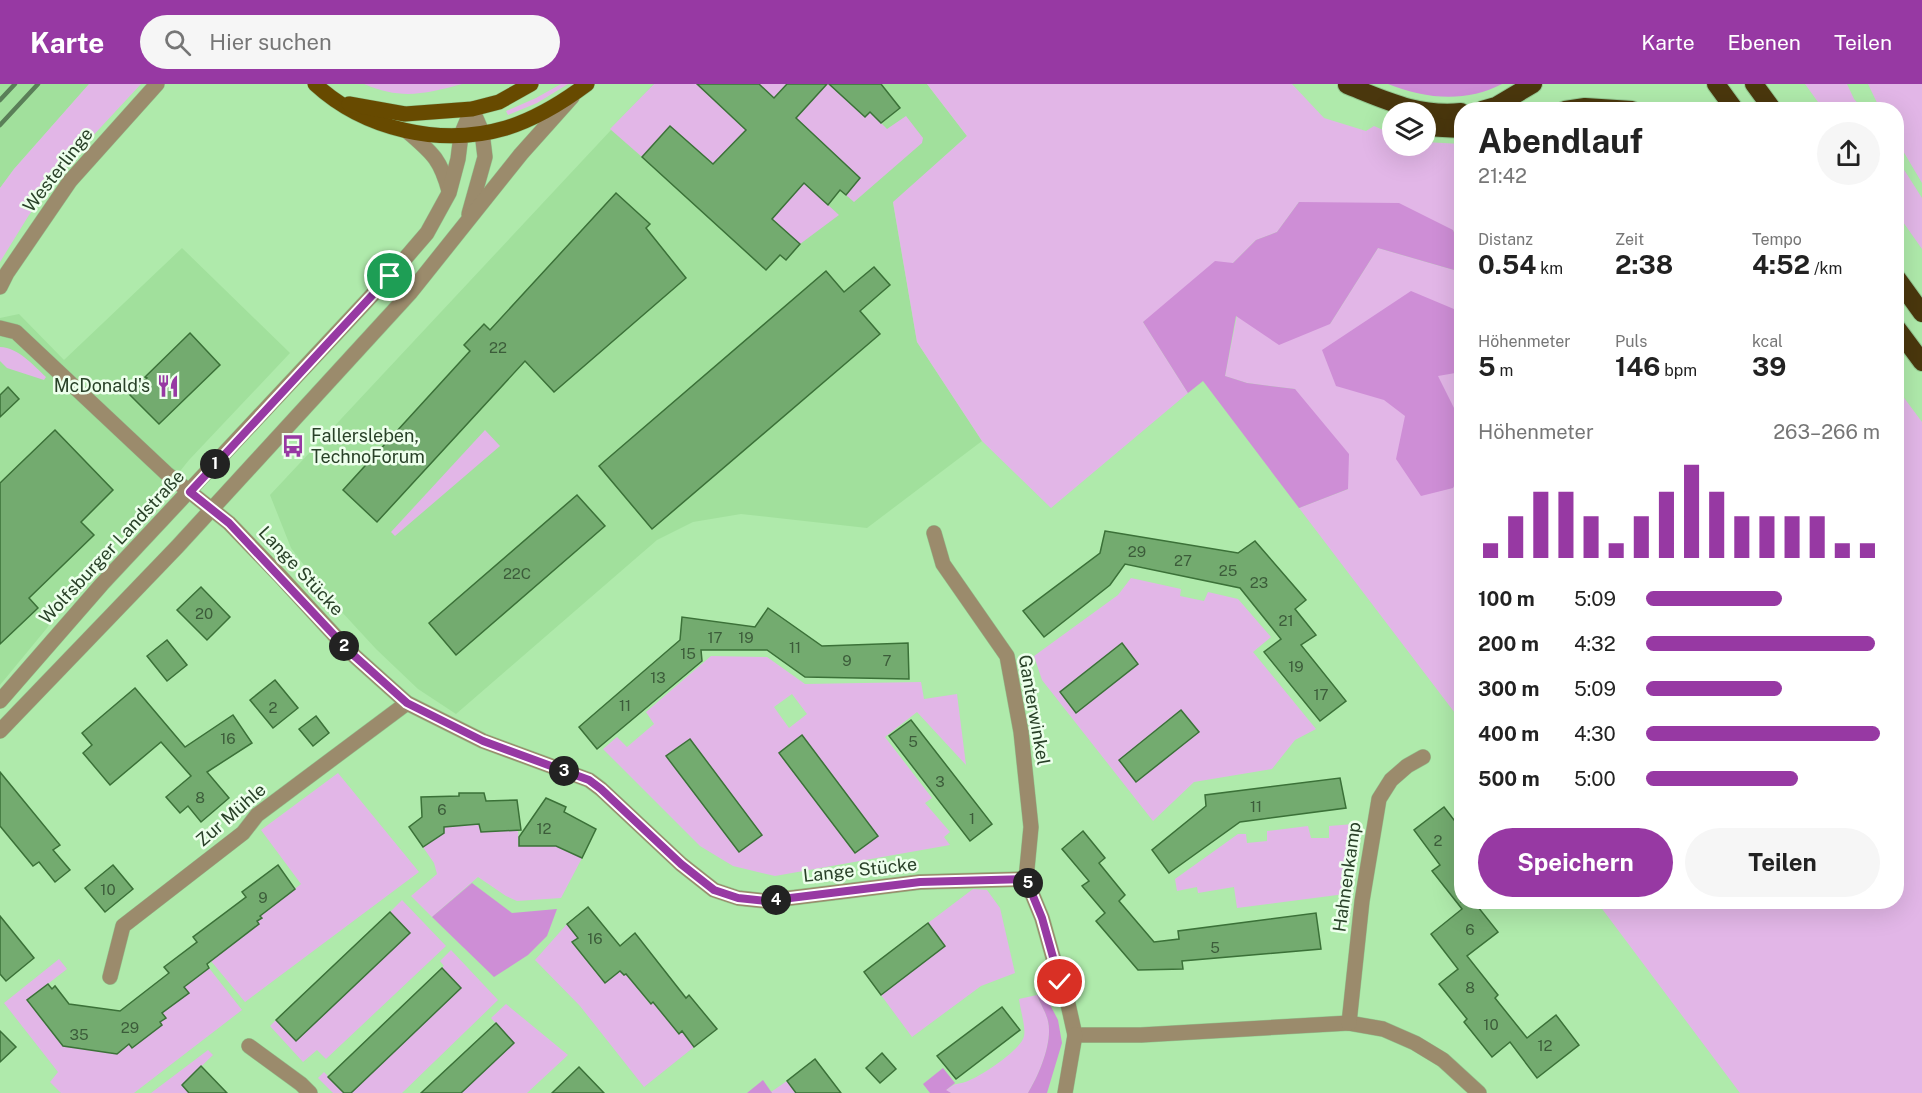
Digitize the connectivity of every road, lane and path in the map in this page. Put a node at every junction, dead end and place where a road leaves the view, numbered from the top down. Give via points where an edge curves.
1 (157, 84) edge
2 (315, 84) edge
3 (531, 84) edge
4 (1533, 84) edge
5 (1716, 84) edge
6 (1754, 84) edge
7 (1347, 85) edge
8 (581, 88) edge
9 (1503, 102) edge
10 (1729, 102) edge
11 (1767, 102) edge
12 (340, 103) junction
13 (472, 109) junction
14 (1382, 110) edge
15 (1454, 112) edge
16 (1436, 128) edge
17 (1454, 129) edge
18 (407, 131) junction
19 (483, 132) junction
20 (461, 135) junction
21 (449, 194) junction
22 (466, 223) junction
23 (0, 287) edge
24 (1904, 288) edge
25 (1922, 313) edge
26 (0, 328) edge
27 (1904, 338) edge
28 (1922, 362) edge
29 (190, 492) junction
30 (212, 509) junction
31 (934, 533) dead end
32 (0, 701) edge
33 (407, 703) junction
34 (0, 731) edge
35 (1423, 757) dead end
36 (1026, 879) junction
37 (110, 977) dead end
38 (1349, 1023) junction
39 (1075, 1035) junction
40 (249, 1046) dead end
41 (310, 1093) edge
42 (1065, 1093) edge
43 (1479, 1093) edge

1 - 23 street, Westerlinge via 52,204
2 - 12 main road
3 - 13 main road via 499,102
4 - 9 highway
5 - 10 highway
6 - 11 highway
7 - 14 highway
7 - 15 highway via 1410,109
8 - 19 main road via 542,113 506,128
8 - 22 street
12 - 13 main road via 405,114
12 - 18 main road via 366,118
13 - 19 street
13 - 20 street, Wolfsburger Landstraße
16 - 17 highway
18 - 20 main road
18 - 21 street via 433,154 444,173
19 - 20 main road
19 - 22 street via 485,158
20 - 21 street, Wolfsburger Landstraße
21 - 29 street, Wolfsburger Landstraße via 427,233 390,276
22 - 30 street via 410,293
24 - 25 highway
26 - 29 street via 16,332
27 - 28 highway
29 - 30 street, Lange Stücke
29 - 32 street, Wolfsburger Landstraße via 102,584
30 - 33 street, Lange Stücke via 350,652
30 - 34 street
31 - 36 street, Ganterwinkel via 942,564 1007,656 1021,732 1031,827
33 - 36 street, Lange Stücke via 483,741 589,780 681,864 714,890 738,898 766,901 920,882
33 - 37 street, Zur Mühle via 257,815 243,833 123,926
35 - 38 street, Hahnenkamp via 1391,780 1379,799 1362,901
36 - 39 street via 1042,918
38 - 39 street
38 - 43 street via 1383,1029 1415,1043 1443,1060
39 - 42 street
40 - 41 street

